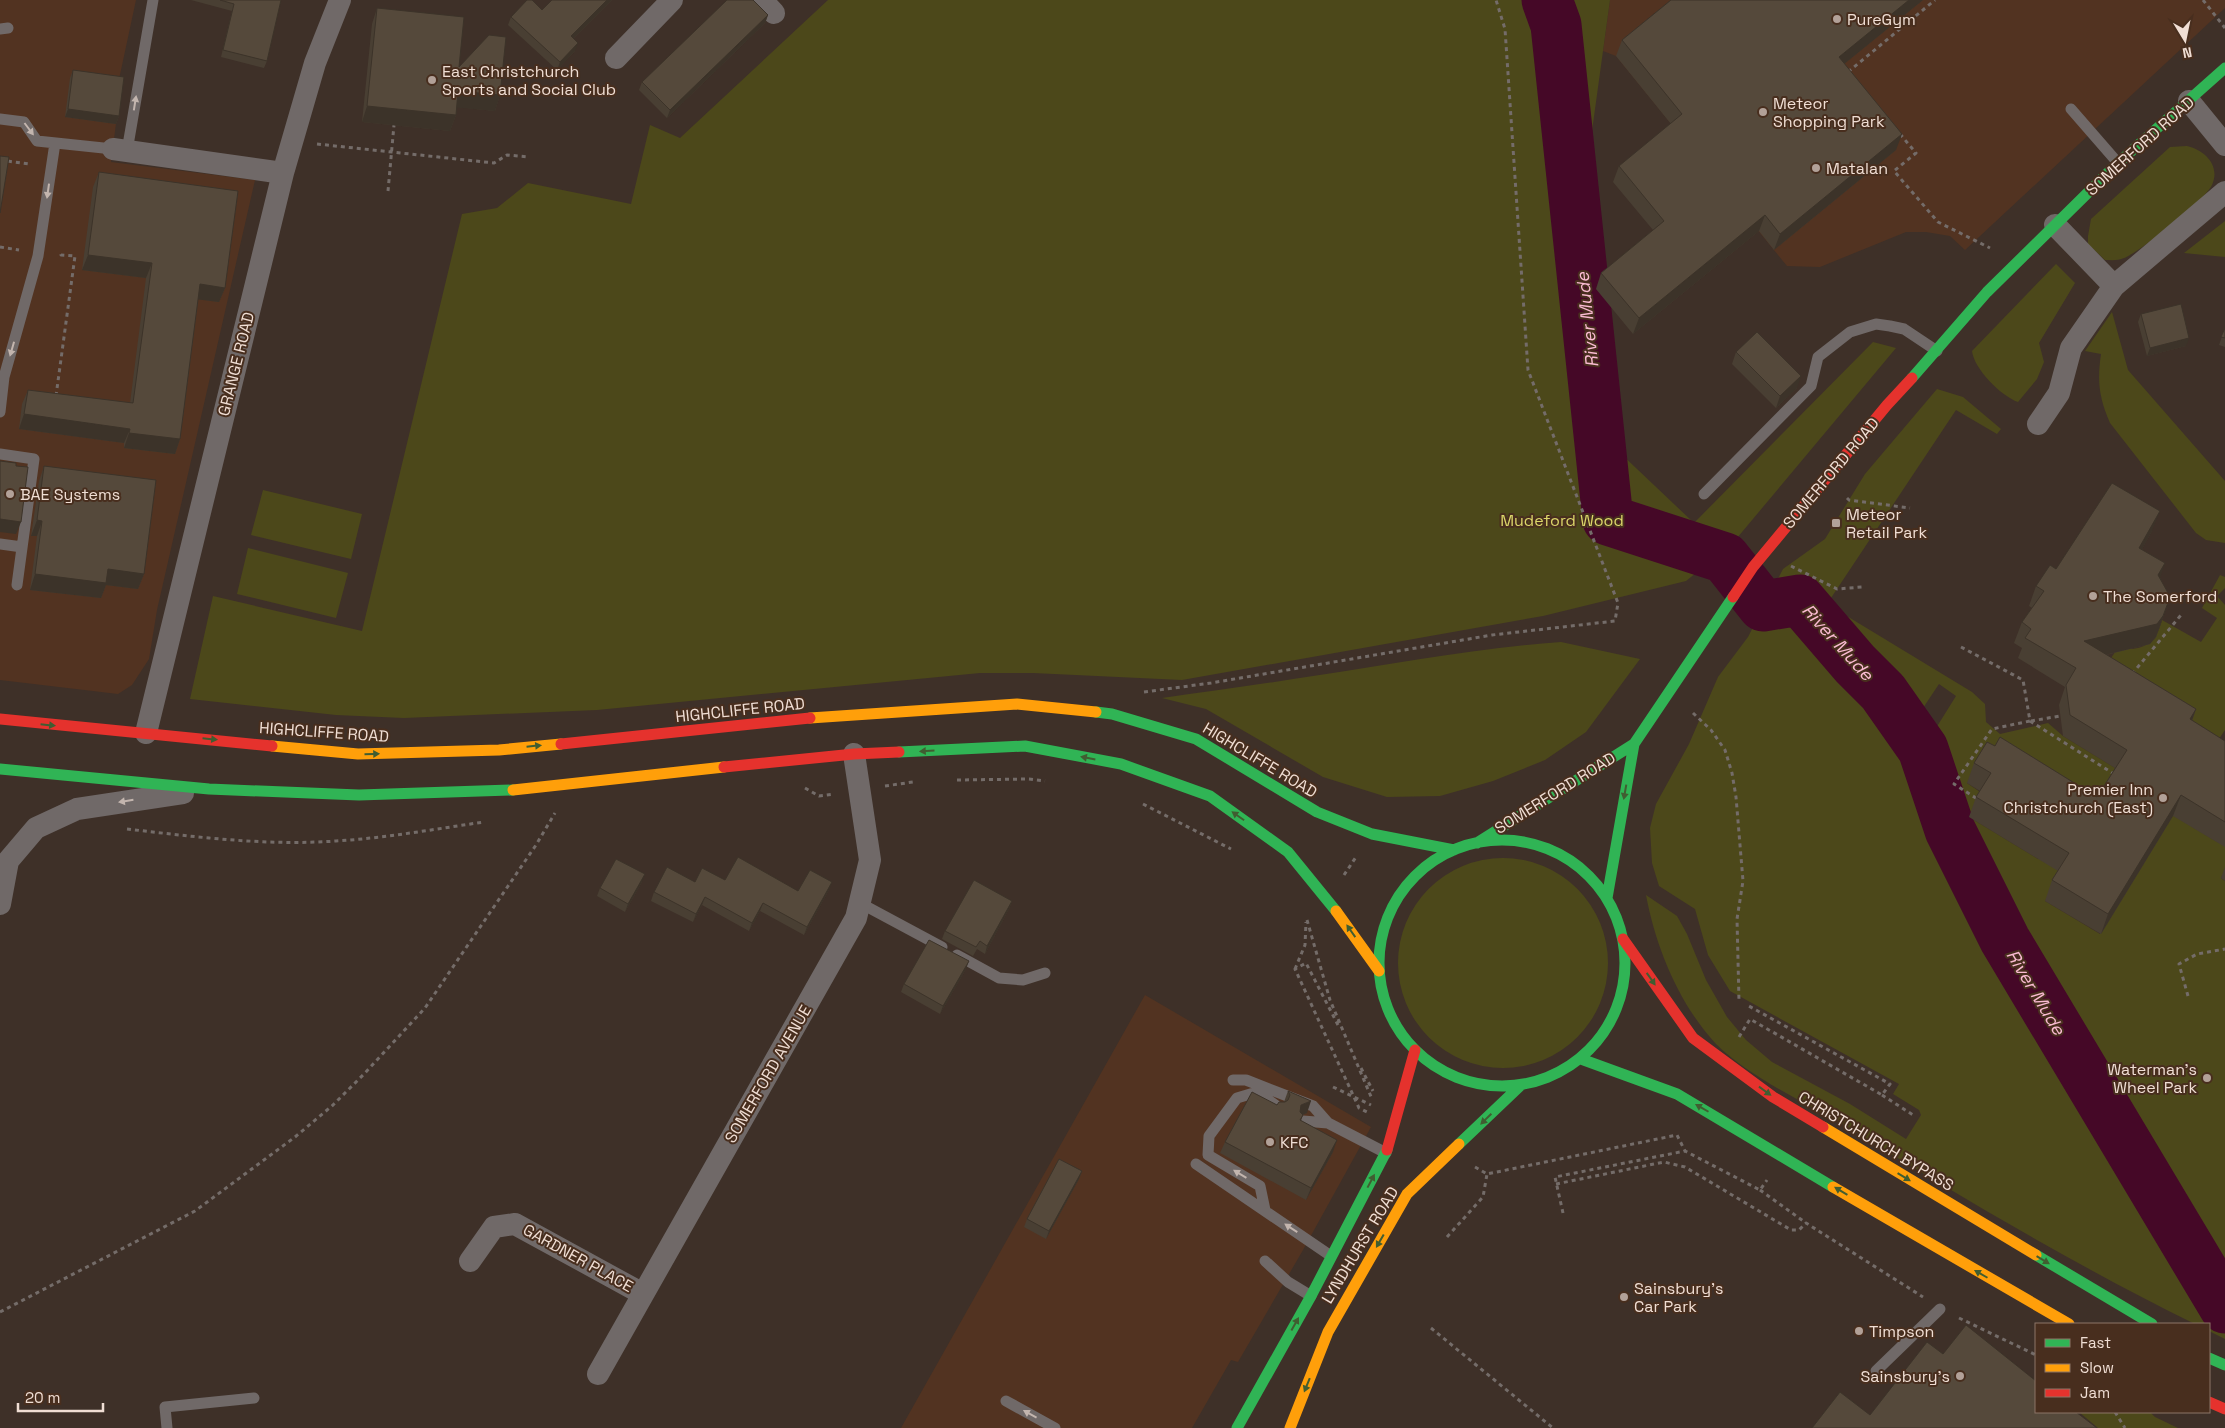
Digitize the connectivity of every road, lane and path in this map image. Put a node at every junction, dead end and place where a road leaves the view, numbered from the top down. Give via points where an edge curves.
1 (154, 0) edge
2 (340, 0) edge
3 (672, 0) edge
4 (1496, 0) edge
5 (1935, 0) edge
6 (2203, 0) edge
7 (2225, 28) edge
8 (616, 58) dead end
9 (2225, 68) edge
10 (1854, 79) edge
11 (2189, 101) junction
12 (2071, 109) dead end
13 (0, 119) edge
14 (394, 125) edge
15 (1897, 131) edge
16 (292, 141) junction
17 (55, 143) junction
18 (2225, 145) edge
19 (120, 150) junction
20 (392, 152) junction
21 (529, 157) dead end
22 (0, 160) edge
23 (2118, 163) junction
24 (29, 164) dead end
25 (283, 173) junction
26 (388, 191) dead end
27 (2225, 192) edge
28 (2056, 225) junction
29 (62, 246) dead end
30 (0, 247) edge
31 (20, 250) dead end
32 (2017, 262) junction
33 (2114, 286) junction
34 (1937, 351) junction
35 (47, 398) edge
36 (0, 412) edge
37 (2038, 424) dead end
38 (0, 454) edge
39 (1825, 480) junction
40 (1704, 494) dead end
41 (1910, 508) dead end
42 (0, 544) edge
43 (22, 547) junction
44 (1764, 553) junction
45 (17, 585) dead end
46 (1862, 587) dead end
47 (2181, 615) dead end
48 (1961, 647) dead end
49 (2131, 677) edge
50 (1138, 693) dead end
51 (1693, 713) dead end
52 (2060, 716) dead end
53 (0, 719) edge
54 (2030, 721) junction
55 (146, 733) junction
56 (1634, 744) junction
57 (854, 754) junction
58 (0, 769) edge
59 (2123, 779) edge
60 (953, 780) dead end
61 (917, 781) dead end
62 (1048, 782) dead end
63 (209, 789) junction
64 (859, 790) junction
65 (1979, 800) edge
66 (1138, 802) dead end
67 (555, 812) dead end
68 (1476, 843) junction
69 (1233, 850) dead end
70 (1454, 850) junction
71 (4, 851) edge
72 (1607, 898) junction
73 (860, 903) junction
74 (0, 904) edge
75 (1304, 913) dead end
76 (1624, 939) junction
77 (1305, 945) dead end
78 (2225, 949) edge
79 (1295, 969) junction
80 (1379, 971) junction
81 (1045, 973) dead end
82 (2188, 996) dead end
83 (1739, 1001) dead end
84 (1747, 1004) dead end
85 (1750, 1019) dead end
86 (1415, 1050) junction
87 (1580, 1059) junction
88 (1233, 1080) dead end
89 (1521, 1085) junction
90 (1333, 1087) dead end
91 (1882, 1095) junction
92 (1379, 1103) dead end
93 (1278, 1107) edge
94 (1375, 1107) dead end
95 (1913, 1115) dead end
96 (1302, 1120) edge
97 (1381, 1120) junction
98 (1328, 1123) junction
99 (1370, 1145) junction
100 (1685, 1151) junction
101 (1386, 1153) junction
102 (1196, 1164) dead end
103 (1759, 1174) dead end
104 (1556, 1184) junction
105 (1760, 1190) junction
106 (1265, 1210) junction
107 (1563, 1213) dead end
108 (1806, 1223) junction
109 (1447, 1237) dead end
110 (1331, 1256) junction
111 (470, 1261) dead end
112 (1265, 1261) dead end
113 (643, 1294) junction
114 (1311, 1296) junction
115 (1940, 1309) junction
116 (0, 1312) edge
117 (2067, 1323) edge
118 (2150, 1323) edge
119 (1430, 1328) dead end
120 (2035, 1355) edge
121 (2210, 1358) edge
122 (2225, 1365) edge
123 (1876, 1371) dead end
124 (598, 1374) dead end
125 (254, 1398) dead end
126 (1006, 1401) dead end
127 (2210, 1402) edge
128 (2225, 1409) edge
129 (2116, 1413) edge
130 (167, 1428) edge
131 (1055, 1428) edge
132 (1237, 1428) edge
133 (1290, 1428) edge
134 (1553, 1428) edge
135 (2125, 1428) edge

19 -> 1 lane
2 - 16 street, GRANGE ROAD via 315,63
3 - 8 street
4 - 50 path via 1505,29 1528,370 1618,603 1615,621 1492,635
5 - 10 path via 1848,71
6 - 7 path
9 - 11 main road, SOMERFORD ROAD
11 - 18 street
11 - 23 main road, SOMERFORD ROAD
12 - 23 lane
13 -> 17 lane via 24,122 37,141
14 - 20 path
15 - 32 path via 1916,154 1894,171 1938,222
16 - 20 path
16 - 25 street, GRANGE ROAD
17 - 19 lane
17 -> 36 lane via 38,256 4,377
19 - 25 street
20 - 21 path via 494,163 507,155
20 - 26 path
22 - 24 path
23 - 28 main road, SOMERFORD ROAD
25 - 55 street, GRANGE ROAD
27 - 33 street
28 - 32 main road, SOMERFORD ROAD
28 - 33 street
29 - 35 path via 60,255 75,256 56,399
30 - 31 path
32 - 34 main road, SOMERFORD ROAD
33 - 37 street via 2071,348 2059,393
34 - 39 main road, SOMERFORD ROAD
34 - 40 lane via 1904,329 1876,324 1850,332 1818,357 1811,386
38 - 43 lane via 34,459
39 - 41 path via 1849,500
39 - 44 main road, SOMERFORD ROAD
42 - 43 lane
43 - 45 lane
44 - 46 path via 1837,589
44 - 56 main road, SOMERFORD ROAD
47 - 49 path
48 - 54 path via 2023,680
51 - 83 path via 1725,750 1735,789 1743,882 1737,919
52 - 54 path
53 -> 55 main road, HIGHCLIFFE ROAD
54 - 59 path
54 - 65 path via 1992,729 1954,784
55 -> 70 main road, HIGHCLIFFE ROAD via 358,754 499,750 851,714 1017,704 1112,714 1196,739 1317,812 1372,834
56 - 68 main road, SOMERFORD ROAD
56 -> 72 main road, SOMERFORD ROAD
57 - 63 main road via 504,792 359,795
57 - 64 street, SOMERFORD AVENUE
80 -> 57 main road via 1328,900 1288,852 1210,796 1121,764 1025,746
58 - 63 main road
60 - 62 path via 1029,779
61 - 64 path
63 -> 71 street via 77,809 36,828
64 - 73 street, SOMERFORD AVENUE via 870,860
66 - 69 path
67 - 116 path via 425,1008 333,1105 195,1211
68 - 70 main road
68 - 72 main road via 1514,841 1550,850 1582,869
70 - 80 main road via 1422,869 1397,898 1383,933
71 - 74 street
72 - 76 main road
73 - 81 lane via 1000,978 1023,980
73 - 113 street, SOMERFORD AVENUE via 856,918
75 - 97 path via 1330,1000
76 - 87 main road via 1626,972 1619,1005 1603,1035
76 -> 118 main road, CHRISTCHURCH BYPASS via 1692,1038 1773,1097
77 - 79 path
78 - 82 path via 2197,954 2179,964
79 - 92 path via 1306,963
79 - 97 path via 1359,1108
80 - 86 main road via 1384,1000 1396,1027
84 - 91 path via 1890,1084
85 - 91 path
86 - 89 main road via 1446,1073 1482,1085
86 - 101 main road, LYNDHURST ROAD
87 - 89 main road via 1553,1076
117 -> 87 main road via 1677,1094
88 - 98 lane via 1246,1080 1313,1106
89 -> 133 main road, LYNDHURST ROAD via 1407,1194 1328,1332
90 - 94 path
91 - 95 path
106 -> 93 lane via 1260,1186 1208,1155 1209,1136 1237,1098 1257,1092
96 - 98 lane
97 - 99 path via 1380,1129
98 - 99 lane
99 - 101 lane
100 - 104 path via 1555,1177
100 - 105 path
100 - 109 path via 1677,1135 1487,1174 1482,1197
110 -> 101 main road, LYNDHURST ROAD
102 - 106 lane
103 - 105 path via 1767,1179
104 - 107 path
104 - 108 path via 1664,1162 1674,1163 1791,1230 1799,1230
105 - 108 path
110 -> 106 lane
108 - 115 path
110 - 114 main road, LYNDHURST ROAD
111 - 113 street, GARDNER PLACE via 494,1227 515,1224
112 - 114 lane via 1288,1282
113 - 124 street, SOMERFORD AVENUE
132 -> 114 main road, LYNDHURST ROAD
115 - 120 path
115 - 123 lane
119 - 134 path
121 - 122 main road
125 - 130 lane via 165,1407
131 -> 126 lane
127 - 128 main road
129 - 135 path

